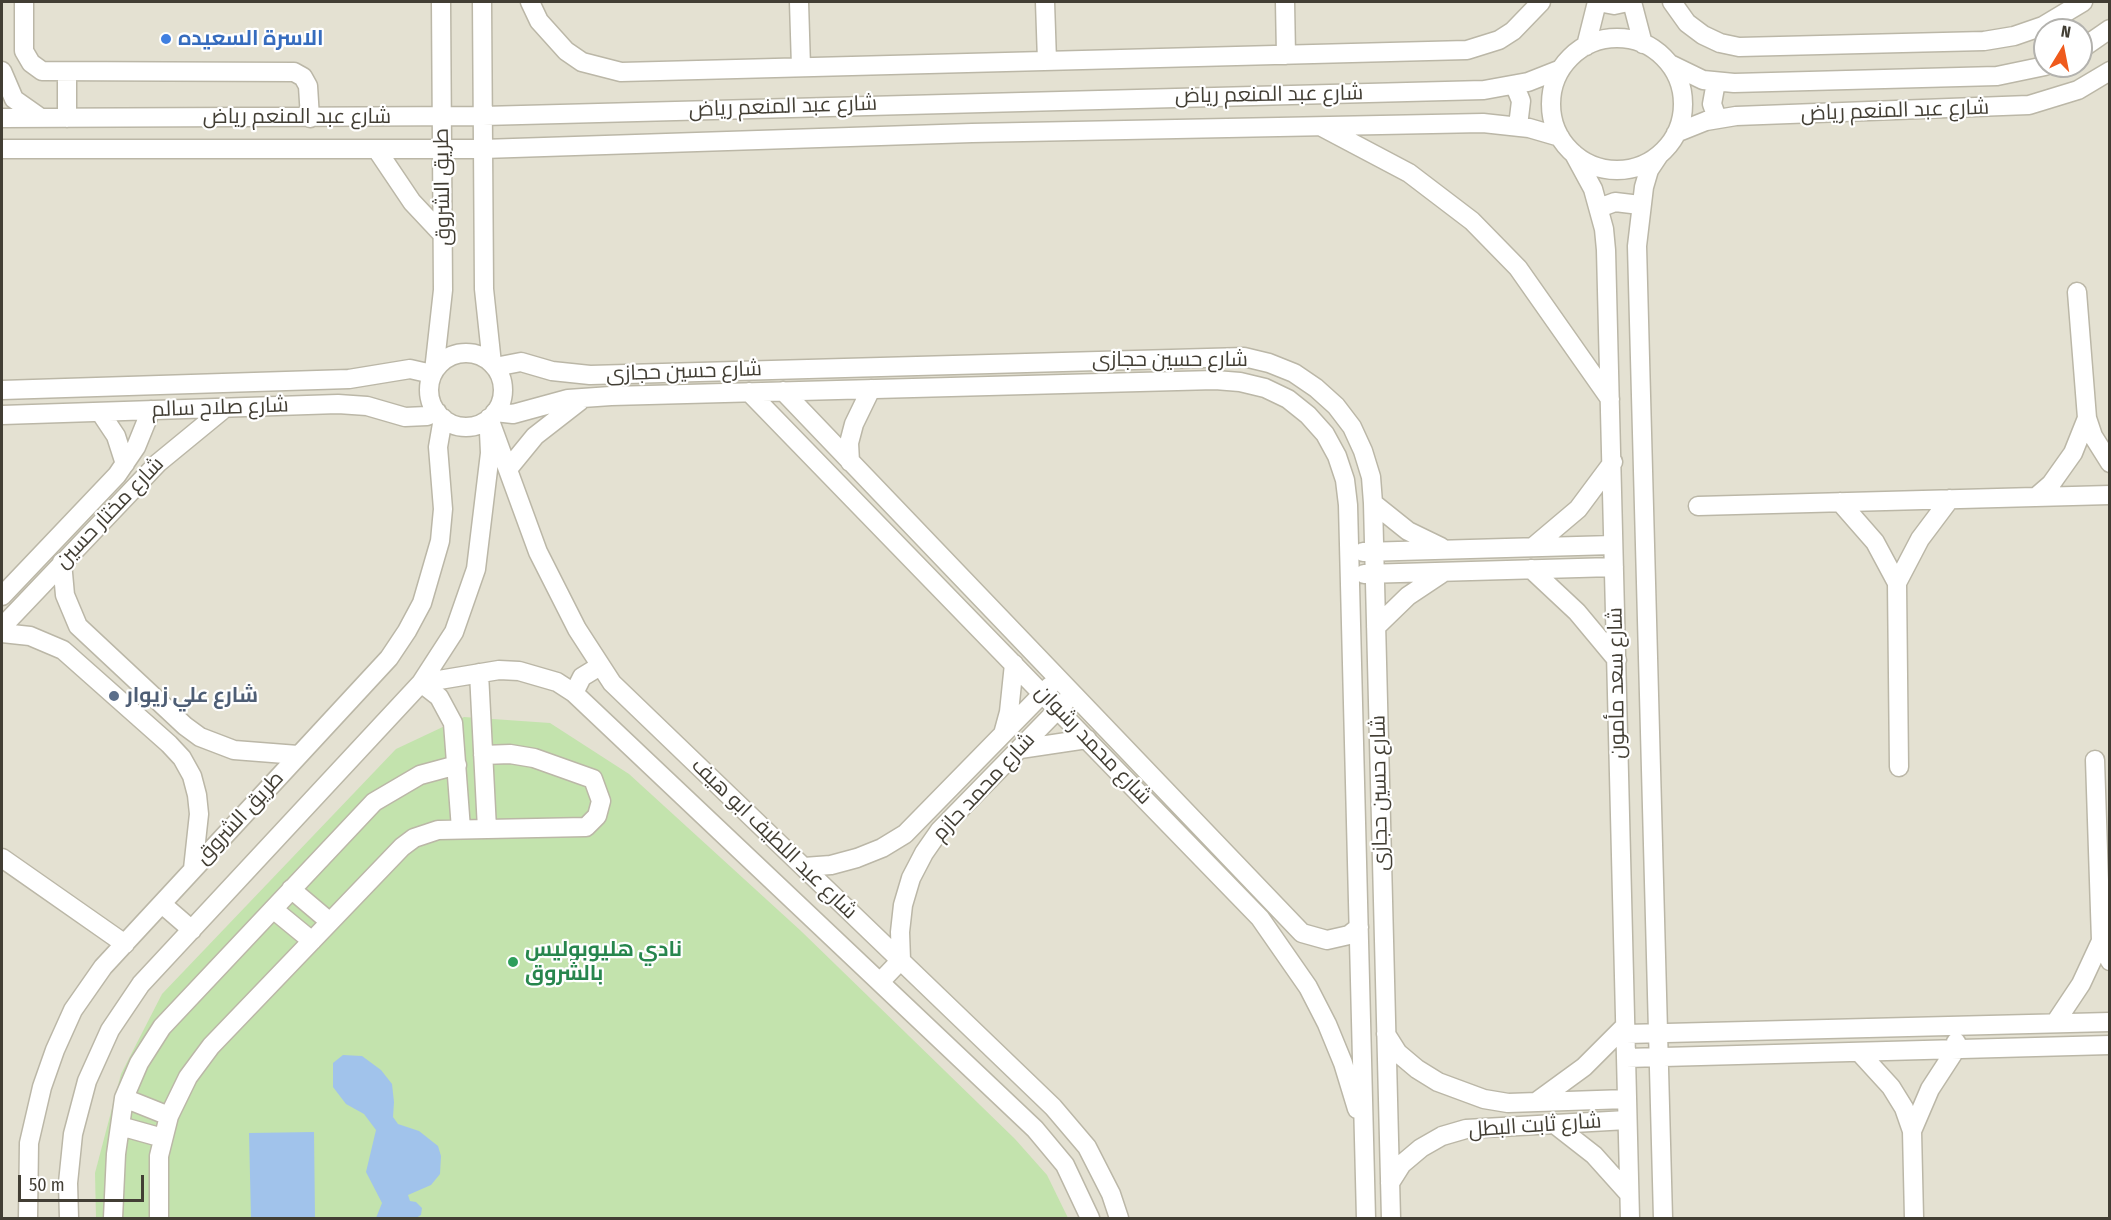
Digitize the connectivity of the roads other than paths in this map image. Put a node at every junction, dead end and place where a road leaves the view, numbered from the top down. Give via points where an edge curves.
1 (24, 2) edge
2 (441, 2) edge
3 (482, 2) edge
4 (530, 2) edge
5 (799, 2) edge
6 (1045, 2) edge
7 (1285, 2) edge
8 (1540, 2) edge
9 (1597, 2) edge
10 (1630, 2) edge
11 (1672, 2) edge
12 (2083, 2) edge
13 (2109, 29) edge
14 (2093, 40) edge
15 (1643, 44) junction
16 (1586, 46) junction
17 (1286, 55) junction
18 (1047, 61) junction
19 (1670, 64) junction
20 (801, 67) junction
21 (2033, 68) edge
22 (1561, 69) junction
23 (2, 71) edge
24 (2109, 71) edge
25 (68, 72) junction
26 (1716, 82) junction
27 (1515, 86) junction
28 (970, 102) junction
29 (442, 116) junction
30 (483, 116) junction
31 (2, 118) edge
32 (43, 118) junction
33 (67, 118) junction
34 (118, 118) junction
35 (310, 118) junction
36 (1717, 118) junction
37 (1321, 126) junction
38 (1518, 126) junction
39 (972, 133) junction
40 (1676, 133) junction
41 (1560, 137) junction
42 (118, 148) junction
43 (2, 149) edge
44 (442, 149) junction
45 (483, 149) junction
46 (377, 150) junction
47 (1574, 154) junction
48 (1659, 155) junction
49 (1640, 205) junction
50 (1599, 208) junction
51 (443, 235) junction
52 (2077, 292) dead end
53 (493, 365) junction
54 (771, 370) junction
55 (433, 373) junction
56 (871, 389) junction
57 (2, 390) edge
58 (777, 391) junction
59 (749, 392) junction
60 (586, 397) junction
61 (1610, 399) junction
62 (225, 408) junction
63 (151, 410) junction
64 (100, 412) junction
65 (2, 415) edge
66 (440, 415) junction
67 (490, 417) junction
68 (2087, 418) junction
69 (850, 462) junction
70 (1613, 462) junction
71 (2109, 463) edge
72 (125, 464) junction
73 (508, 469) junction
74 (2109, 495) edge
75 (2037, 497) junction
76 (1950, 499) junction
77 (1840, 502) junction
78 (1373, 503) junction
79 (1698, 506) dead end
80 (1613, 545) junction
81 (1533, 547) junction
82 (1449, 550) junction
83 (1374, 551) junction
84 (1349, 552) junction
85 (62, 562) junction
86 (1614, 567) junction
87 (1531, 569) junction
88 (1444, 572) junction
89 (1375, 574) junction
90 (1350, 575) junction
91 (1897, 583) junction
92 (2, 596) edge
93 (2, 627) edge
94 (1376, 627) junction
95 (2, 633) edge
96 (1617, 660) junction
97 (1014, 664) junction
98 (600, 666) junction
99 (479, 673) junction
100 (1058, 678) junction
101 (421, 683) junction
102 (574, 693) junction
103 (1043, 693) junction
104 (1073, 694) junction
105 (1058, 709) junction
106 (1003, 735) junction
107 (1087, 739) junction
108 (1020, 749) junction
109 (298, 755) junction
110 (483, 755) junction
111 (2095, 760) dead end
112 (457, 765) junction
113 (1899, 767) dead end
114 (461, 829) junction
115 (487, 829) junction
116 (2, 858) edge
117 (804, 867) junction
118 (193, 869) junction
119 (291, 889) junction
120 (162, 904) junction
121 (273, 909) junction
122 (330, 922) junction
123 (1359, 927) junction
124 (192, 930) junction
125 (312, 941) junction
126 (2101, 941) junction
127 (124, 944) junction
128 (901, 960) junction
129 (2109, 961) edge
130 (880, 982) junction
131 (2109, 1022) edge
132 (2055, 1023) junction
133 (1991, 1025) junction
134 (1955, 1026) junction
135 (1625, 1030) junction
136 (1386, 1034) junction
137 (1659, 1034) junction
138 (2109, 1045) edge
139 (1992, 1048) junction
140 (1956, 1049) junction
141 (1859, 1052) junction
142 (1659, 1057) junction
143 (1626, 1058) junction
144 (124, 1098) junction
145 (1627, 1099) junction
146 (1536, 1102) junction
147 (169, 1116) junction
148 (1628, 1120) junction
149 (1553, 1123) junction
150 (120, 1126) junction
151 (1912, 1131) junction
152 (163, 1138) junction
153 (1364, 1144) junction
154 (1390, 1191) junction
155 (1629, 1194) junction
156 (1366, 1209) edge
157 (28, 1218) edge
158 (69, 1218) edge
159 (113, 1218) edge
160 (159, 1218) edge
161 (1090, 1218) edge
162 (1119, 1218) edge
163 (1391, 1218) edge
164 (1630, 1218) edge
165 (1664, 1218) edge
166 (1914, 1218) edge

1 - 25 street via 27,57 42,71
2 - 29 street, طريق الشروق
3 - 30 street, طريق الشروق
4 - 20 street via 551,38 582,62 601,69 621,72
5 - 20 street
6 - 18 street
7 - 17 street
8 - 17 street via 1513,31 1467,50
9 - 10 street
9 - 16 street
10 - 15 street
11 - 12 street via 1687,23 1703,35 1739,47 1984,41 2043,26
13 - 14 street
15 - 16 street via 1614,38
15 - 19 street
16 - 22 street
17 - 18 street
18 - 20 street
19 - 26 street, شارع عبد المنعم رياض via 1692,76
19 - 40 street via 1683,105
21 - 26 street, شارع عبد المنعم رياض via 1997,76
22 - 27 street, شارع عبد المنعم رياض
22 - 41 street via 1551,96 1554,124
23 - 32 street via 14,99
24 - 36 street, شارع عبد المنعم رياض via 2078,90 2029,105
25 - 33 street
25 - 35 street via 294,72 308,86
26 - 36 street via 1712,97
27 - 28 street, شارع عبد المنعم رياض via 1484,90
27 - 38 street via 1521,101
28 - 30 street, شارع عبد المنعم رياض
28 - 39 street
29 - 30 street, شارع عبد المنعم رياض
29 - 35 street, شارع عبد المنعم رياض
29 - 44 street, طريق الشروق
30 - 45 street, طريق الشروق
31 - 32 street, شارع عبد المنعم رياض
32 - 33 street, شارع عبد المنعم رياض
33 - 34 street, شارع عبد المنعم رياض
34 - 35 street, شارع عبد المنعم رياض
34 - 42 street
36 - 40 street, شارع عبد المنعم رياض
37 - 38 street, شارع عبد المنعم رياض
37 - 39 street, شارع عبد المنعم رياض
37 - 61 street via 1409,173 1472,221 1518,268
38 - 41 street, شارع عبد المنعم رياض
39 - 45 street, شارع عبد المنعم رياض
40 - 48 street
41 - 47 street
42 - 43 street, شارع عبد المنعم رياض
42 - 46 street, شارع عبد المنعم رياض
44 - 45 street, شارع عبد المنعم رياض
44 - 46 street, شارع عبد المنعم رياض
44 - 51 street, طريق الشروق
45 - 53 street, طريق الشروق via 484,297
46 - 51 street via 405,194
47 - 48 street via 1617,170 1632,168
47 - 50 street, شارع سعد مأمون via 1585,170
48 - 49 street, شارع سعد مأمون via 1649,170
49 - 50 street via 1615,202
49 - 137 street, شارع سعد مأمون via 1637,246
50 - 61 street, شارع سعد مأمون via 1606,250
51 - 55 street, طريق الشروق via 441,317
52 - 68 street
53 - 54 street, شارع حسين حجازى via 521,362 590,375
53 - 55 street via 472,353 461,353 441,363
53 - 67 street via 503,390
54 - 58 street
54 - 78 street, شارع حسين حجازى via 1244,357 1294,373 1336,406 1363,451
55 - 57 street, شارع صلاح سالم via 410,369 349,379
55 - 66 street via 429,394
56 - 58 street, شارع حسين حجازى
56 - 69 street via 854,424
56 - 84 street, شارع حسين حجازى via 1215,380 1265,388 1308,415 1337,456 1345,480
58 - 59 street, شارع حسين حجازى
58 - 69 street, شارع محمد رشوان
59 - 60 street, شارع حسين حجازى
59 - 97 street, شارع محمد رشوان
60 - 67 street, شارع حسين حجازى
60 - 73 street via 551,422
61 - 70 street, شارع سعد مأمون
62 - 63 street, شارع صلاح سالم
62 - 66 street, شارع صلاح سالم via 352,404 405,417
62 - 85 street, شارع مختار حسين via 172,450
63 - 64 street, شارع صلاح سالم
63 - 72 street, شارع مختار حسين
64 - 65 street, شارع صلاح سالم
64 - 72 street via 116,436
66 - 67 street via 464,426
66 - 109 street, طريق الشروق via 440,541 422,603 389,658
67 - 73 street, شارع عبد اللطيف ابو هيف
67 - 101 street, طريق الشروق via 480,547 472,585 454,632
68 - 71 street
68 - 75 street via 2073,453
69 - 100 street, شارع محمد رشوان
70 - 80 street, شارع سعد مأمون
70 - 81 street via 1578,509
72 - 92 street, شارع مختار حسين
73 - 98 street, شارع عبد اللطيف ابو هيف via 556,591
74 - 75 street
75 - 76 street
76 - 77 street
76 - 91 street via 1920,539
77 - 79 street
77 - 91 street via 1875,543
78 - 82 street via 1408,531
78 - 83 street, شارع حسين حجازى
80 - 81 street
80 - 86 street, شارع سعد مأمون
81 - 82 street
82 - 83 street
83 - 84 street
83 - 89 street, شارع حسين حجازى
84 - 90 street, شارع حسين حجازى
85 - 93 street, شارع مختار حسين
85 - 109 street via 65,595 78,626 185,726 200,737 234,750
86 - 87 street
86 - 96 street, شارع سعد مأمون
87 - 88 street
87 - 96 street via 1577,612
88 - 89 street
88 - 94 street via 1408,596
89 - 90 street
89 - 94 street, شارع حسين حجازى
90 - 123 street, شارع حسين حجازى
91 - 113 street
94 - 136 street, شارع حسين حجازى
95 - 118 street via 30,636 63,650 182,758 192,776 199,814
96 - 135 street, شارع سعد مأمون
97 - 103 street, شارع محمد رشوان
97 - 106 street
98 - 102 street via 582,677
98 - 117 street, شارع عبد اللطيف ابو هيف via 612,683
99 - 101 street, شارع عبد اللطيف ابو هيف
99 - 102 street, شارع عبد اللطيف ابو هيف via 519,671 557,682
99 - 110 street
100 - 103 street, شارع محمد حازم
100 - 104 street, شارع محمد رشوان
101 - 112 street via 439,697 450,716
101 - 124 street, طريق الشروق
102 - 130 street, شارع عبد اللطيف ابو هيف
103 - 105 street, شارع محمد رشوان
103 - 106 street, شارع محمد حازم
104 - 105 street, شارع محمد حازم
104 - 123 street, شارع محمد رشوان via 1302,933 1327,940 1349,935
105 - 107 street, شارع محمد رشوان
105 - 108 street, شارع محمد حازم
106 - 117 street, شارع محمد حازم via 905,834 857,858
107 - 108 street
107 - 153 street, شارع محمد رشوان via 1232,887 1286,951 1308,987 1343,1063
108 - 128 street, شارع محمد حازم via 940,830 924,853 903,905
109 - 118 street, طريق الشروق
110 - 115 street
110 - 115 street via 534,758 593,779 602,801 597,816 586,827
111 - 126 street
112 - 114 street
112 - 119 street via 420,775 388,791
114 - 115 street
114 - 122 street via 426,833 408,842
116 - 127 street
117 - 128 street, شارع عبد اللطيف ابو هيف
118 - 120 street, طريق الشروق
119 - 121 street
119 - 122 street
120 - 124 street
120 - 127 street, طريق الشروق
121 - 125 street
121 - 144 street via 162,1027 139,1063
122 - 125 street
123 - 153 street, شارع حسين حجازى
124 - 158 street, طريق الشروق via 141,984 110,1030 87,1081 73,1134
125 - 147 street via 198,1061
126 - 129 street
126 - 132 street via 2081,984
127 - 157 street, طريق الشروق via 74,1010 51,1059 29,1143
128 - 130 street
128 - 162 street, شارع عبد اللطيف ابو هيف via 1071,1126 1100,1170
130 - 161 street, شارع عبد اللطيف ابو هيف via 1051,1146 1076,1185
131 - 132 street
132 - 133 street
133 - 134 street
133 - 139 street
134 - 137 street
134 - 140 street
135 - 137 street
135 - 143 street, شارع سعد مأمون
135 - 146 street
136 - 146 street, شارع ثابت البطل via 1398,1053 1417,1069 1460,1092 1508,1103
136 - 154 street, شارع حسين حجازى
137 - 142 street, شارع سعد مأمون
138 - 139 street
139 - 140 street
140 - 141 street
140 - 151 street via 1930,1089
141 - 142 street
141 - 151 street via 1891,1087
142 - 143 street
142 - 165 street, شارع سعد مأمون
143 - 145 street, شارع سعد مأمون
144 - 147 street
144 - 150 street
145 - 146 street, شارع ثابت البطل
145 - 148 street, شارع سعد مأمون
147 - 152 street
148 - 149 street, شارع ثابت البطل
148 - 155 street, شارع سعد مأمون
149 - 154 street, شارع ثابت البطل via 1466,1129 1442,1136 1402,1164
149 - 155 street via 1594,1155
150 - 152 street
150 - 159 street
151 - 166 street
152 - 160 street via 159,1156
153 - 156 street, شارع حسين حجازى
154 - 156 street
154 - 163 street, شارع حسين حجازى
155 - 164 street, شارع سعد مأمون

